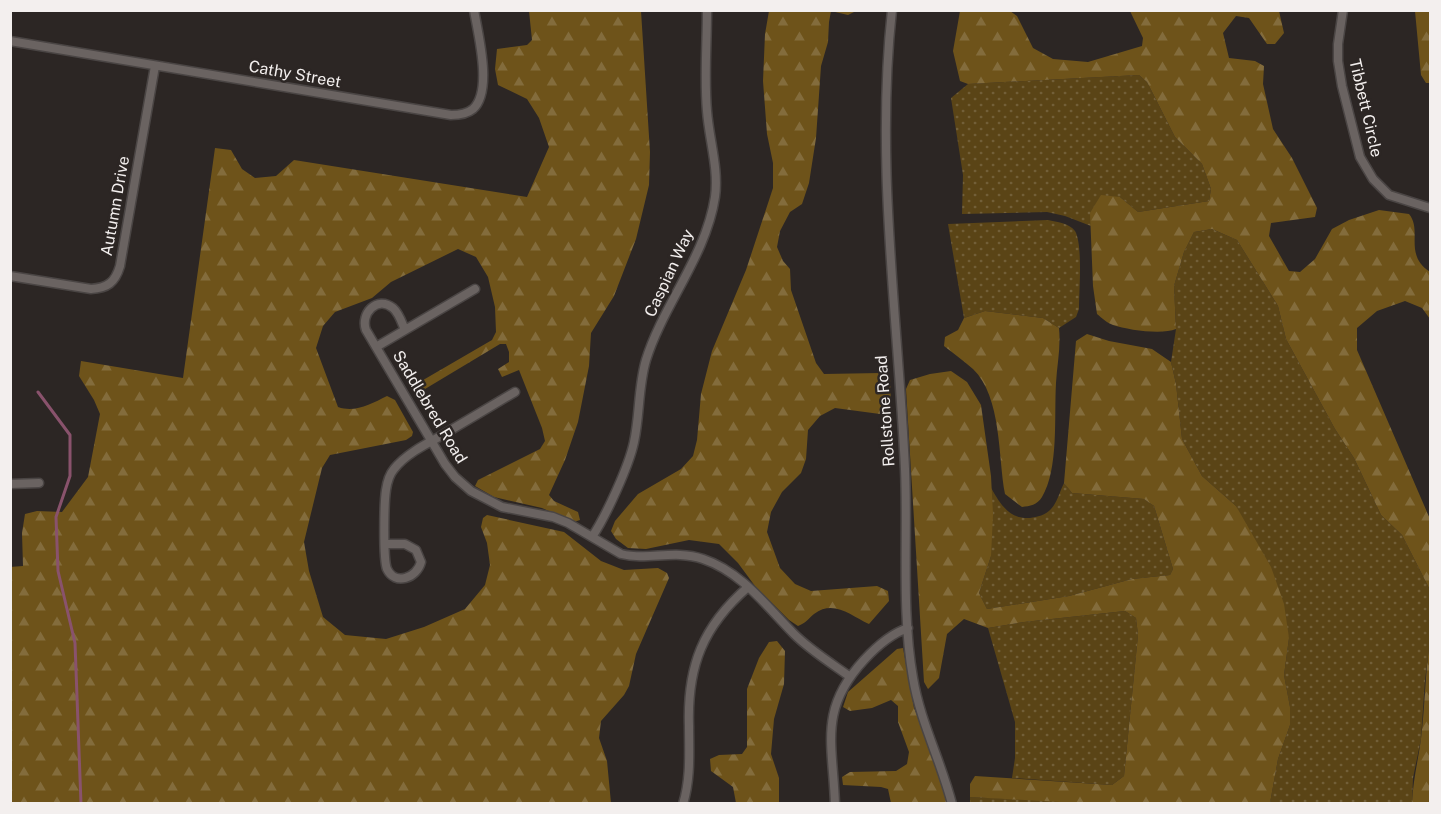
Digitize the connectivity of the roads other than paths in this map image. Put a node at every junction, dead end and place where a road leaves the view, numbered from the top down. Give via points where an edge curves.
1 (474, 10) edge
2 (707, 10) edge
3 (892, 10) edge
4 (1343, 10) edge
5 (10, 41) edge
6 (155, 66) junction
7 (1431, 208) edge
8 (10, 276) edge
9 (475, 289) dead end
10 (405, 330) junction
11 (376, 347) junction
12 (515, 392) dead end
13 (431, 442) junction
14 (39, 483) dead end
15 (10, 484) edge
16 (592, 537) junction
17 (386, 544) junction
18 (748, 587) junction
19 (908, 628) junction
20 (849, 676) junction
21 (683, 804) edge
22 (836, 804) edge
23 (952, 804) edge

1 - 6 street, Cathy Street via 483,80 477,104 465,114 441,114
2 - 16 street, Caspian Way via 706,110 715,196 698,249 646,361 634,443
3 - 19 street, Rollstone Road via 886,79 888,196 905,469
4 - 7 street, Tibbett Circle via 1338,62 1360,157 1373,179 1389,195
5 - 6 street, Cathy Street
6 - 8 street, Autumn Drive via 115,279 104,287 91,289
9 - 10 street
10 - 11 street
10 - 11 street, Saddlebred Road via 391,306 374,306 366,314 364,325
11 - 13 street, Saddlebred Road
12 - 13 street
13 - 16 street, Saddlebred Road via 455,477 487,501 552,517
13 - 17 street via 406,458 389,477
14 - 15 street
16 - 18 street, Saddlebred Road via 630,556 678,554 706,560 724,568
17 - 17 street via 386,563 391,574 403,579 415,574 421,562 416,550 405,544
18 - 20 street, Saddlebred Road via 795,635
18 - 21 street via 707,633 695,662 688,703 690,771
19 - 20 street via 888,637
19 - 23 street, Rollstone Road via 917,701
20 - 22 street via 832,720

